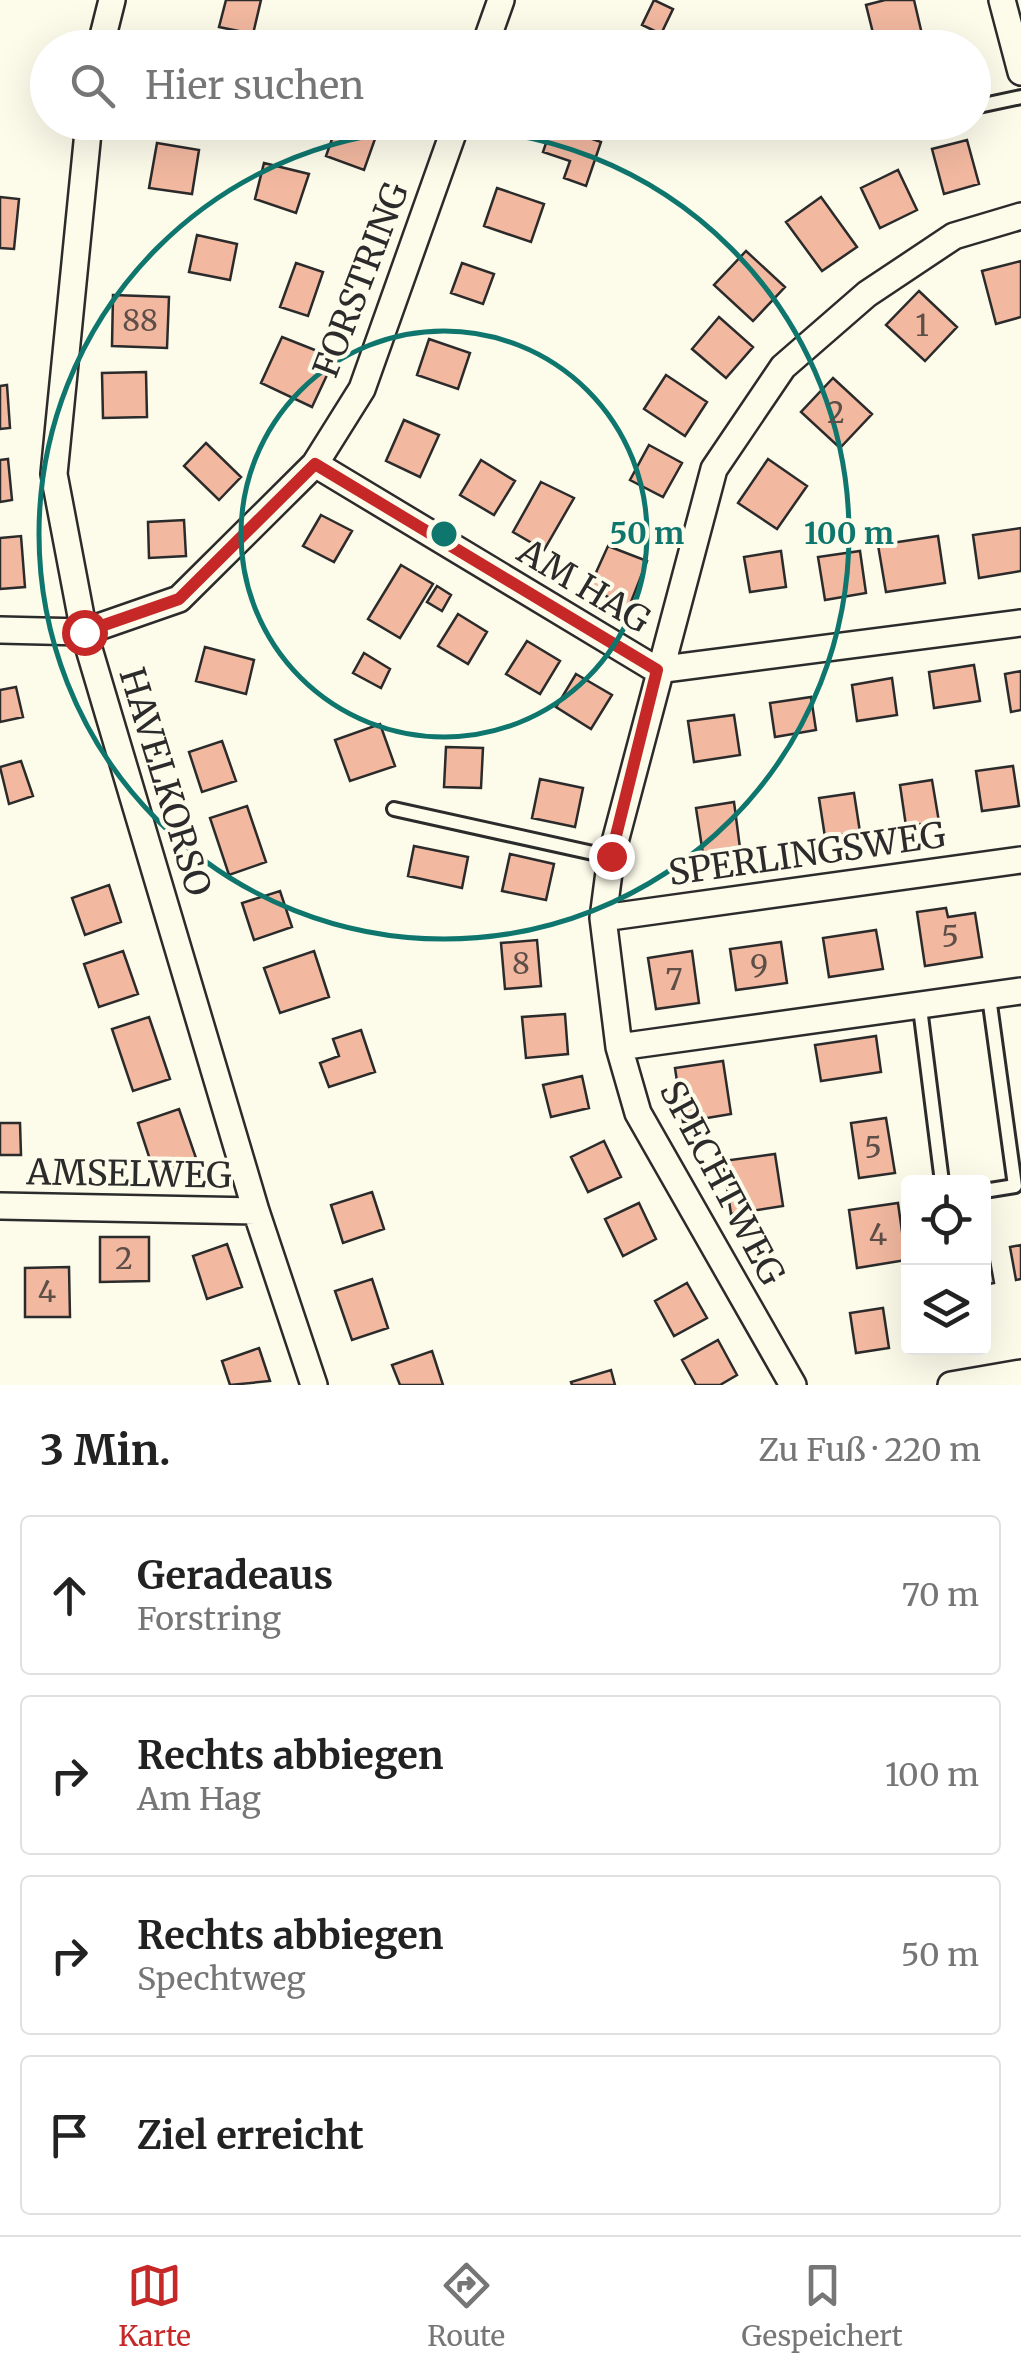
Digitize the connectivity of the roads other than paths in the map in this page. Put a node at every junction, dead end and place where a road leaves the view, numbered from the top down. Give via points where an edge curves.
1 (112, 0) edge
2 (502, 0) edge
3 (1002, 0) edge
4 (104, 30) edge
5 (491, 30) edge
6 (1021, 72) edge
7 (1021, 97) edge
8 (991, 103) edge
9 (87, 140) edge
10 (452, 140) edge
11 (1021, 216) edge
12 (315, 464) junction
13 (1021, 624) edge
14 (0, 630) edge
15 (84, 632) junction
16 (657, 670) junction
17 (394, 809) dead end
18 (611, 856) junction
19 (1021, 860) edge
20 (603, 918) junction
21 (1021, 991) edge
22 (989, 997) junction
23 (920, 1008) junction
24 (619, 1047) junction
25 (941, 1175) edge
26 (991, 1190) edge
27 (0, 1206) edge
28 (256, 1211) junction
29 (1021, 1373) edge
30 (314, 1385) edge
31 (793, 1385) edge
32 (952, 1385) edge

1 - 4 street
2 - 5 street
3 - 6 street
7 - 8 lane
9 - 15 street, HAVELKORSO via 54,474
10 - 12 street, FORSTRING via 362,388
11 - 16 street, SPECHTWEG via 954,236 867,294 783,368 714,469
12 - 15 street, FORSTRING via 179,599
12 - 16 street, AM HAG
13 - 16 street, AM HAG
14 - 15 street
15 - 28 street, HAVELKORSO
16 - 18 street, SPECHTWEG
17 - 18 lane
18 - 20 street, SPECHTWEG
19 - 20 street, SPERLINGSWEG
20 - 24 street, SPECHTWEG
21 - 22 street
22 - 23 street
22 - 26 lane via 1015,1186
23 - 24 street
23 - 25 lane
24 - 31 street, SPECHTWEG via 638,1113
27 - 28 street, AMSELWEG
28 - 30 street, HAVELKORSO
29 - 32 street

